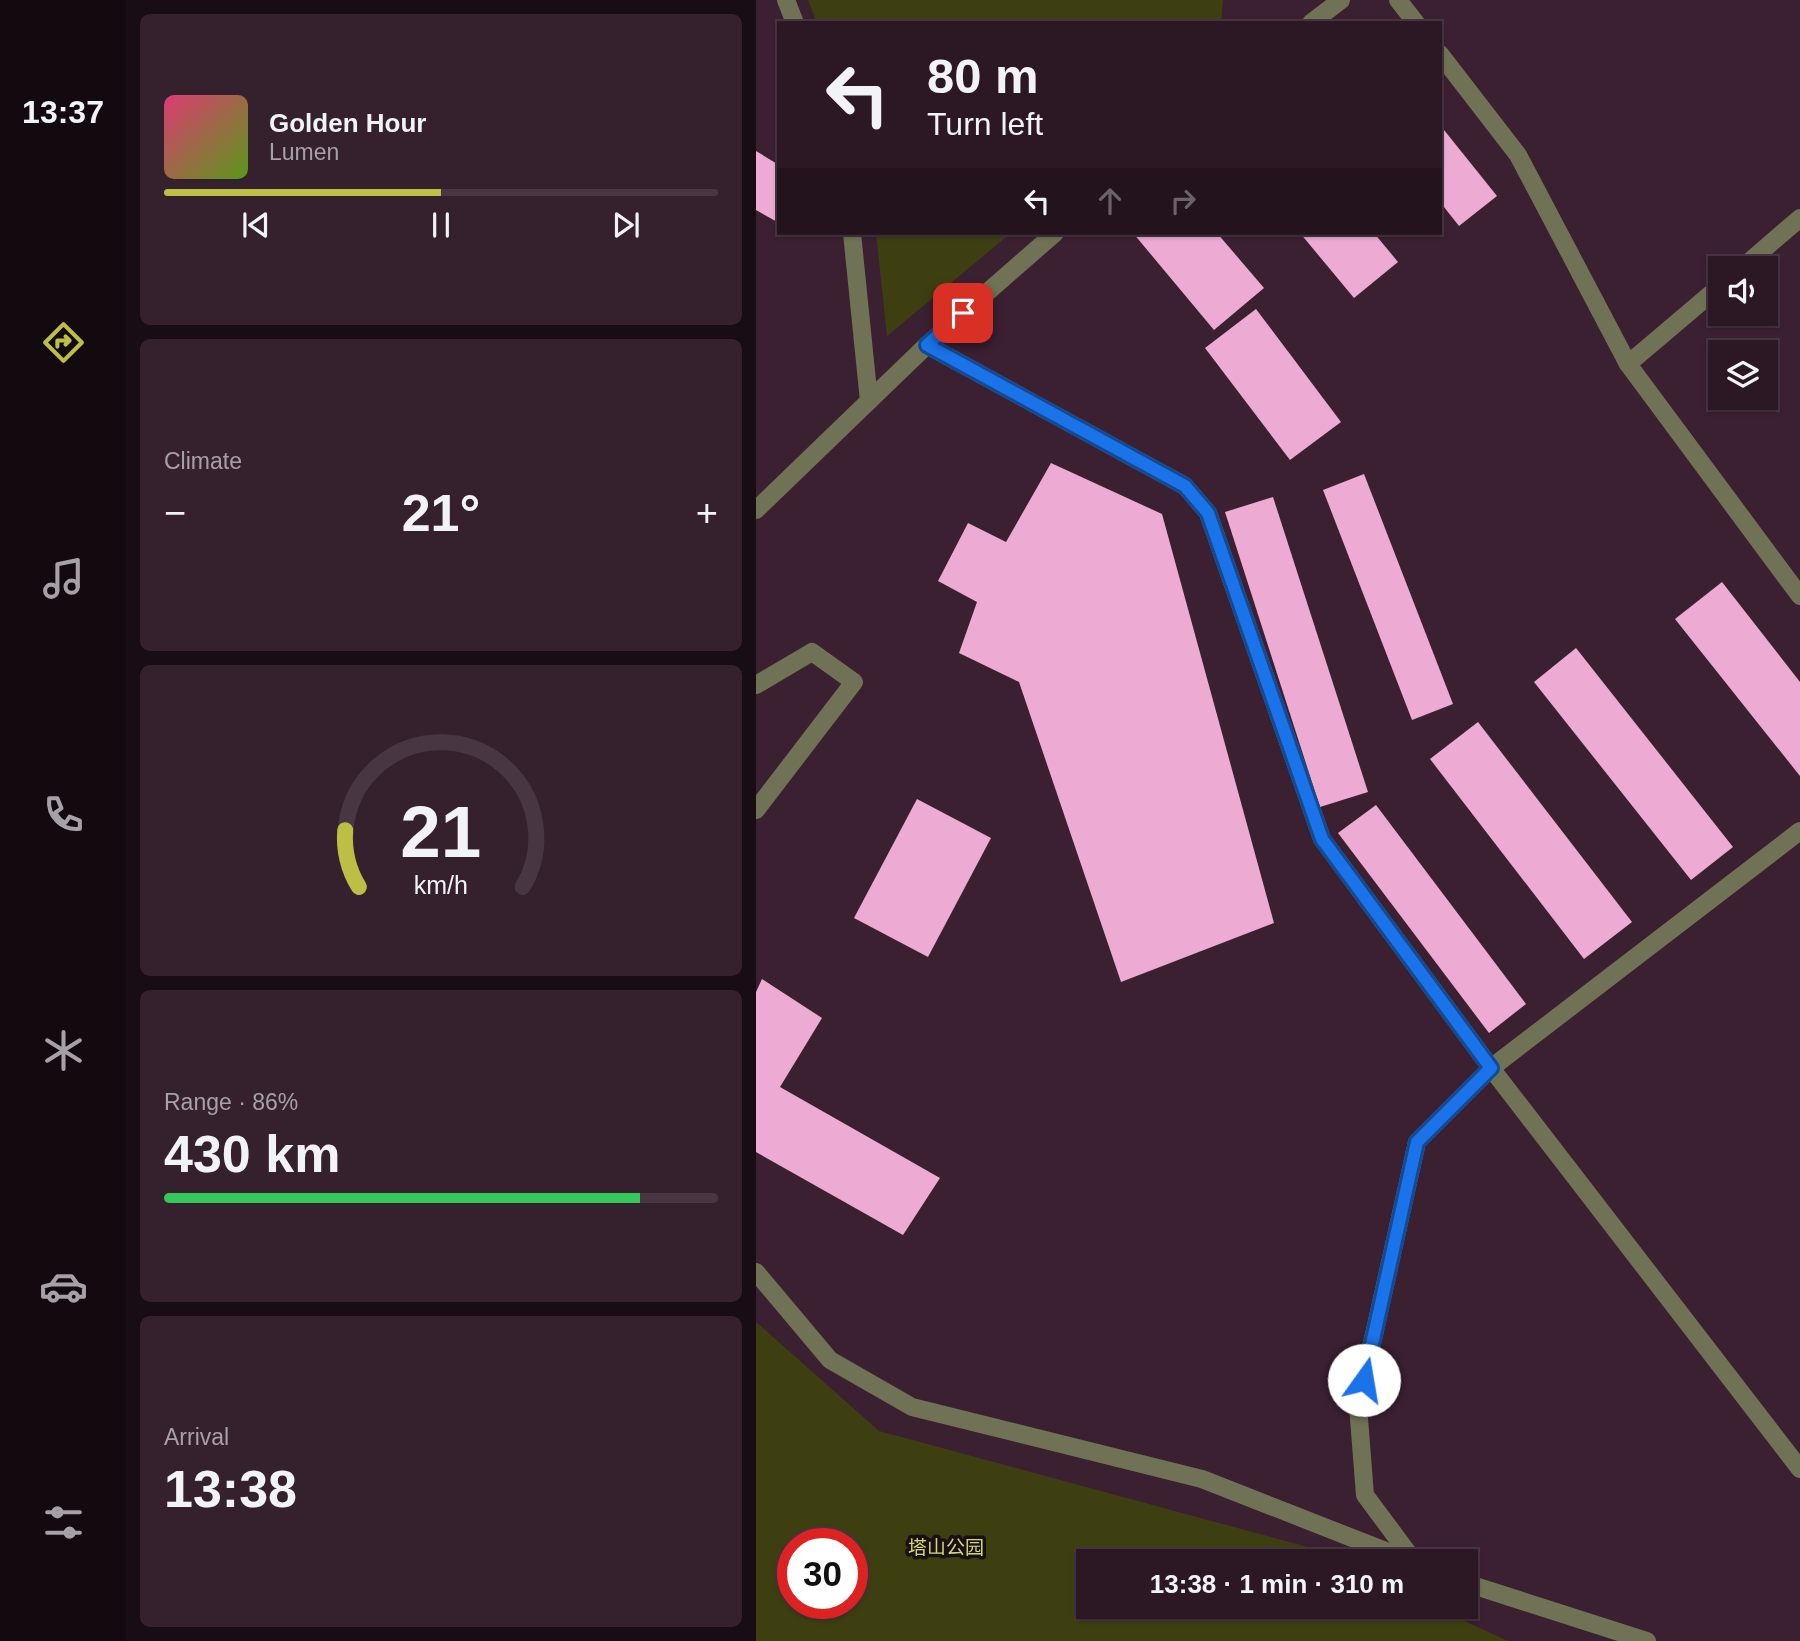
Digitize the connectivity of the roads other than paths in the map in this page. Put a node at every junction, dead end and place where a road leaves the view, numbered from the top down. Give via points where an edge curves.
1 (786, 0) edge
2 (1341, 0) edge
3 (1398, 0) edge
4 (794, 21) edge
5 (1314, 21) edge
6 (1414, 21) edge
7 (1442, 57) edge
8 (1800, 218) edge
9 (852, 235) edge
10 (1053, 235) edge
11 (1756, 256) edge
12 (1708, 296) edge
13 (927, 345) junction
14 (1628, 364) junction
15 (869, 401) junction
16 (756, 510) edge
17 (1800, 596) edge
18 (756, 685) edge
19 (756, 810) edge
20 (1800, 831) edge
21 (1491, 1068) junction
22 (756, 1272) edge
23 (1800, 1469) edge
24 (1381, 1549) edge
25 (1403, 1549) edge
26 (1478, 1587) edge
27 (1647, 1641) edge

1 - 4 street
2 - 5 street
3 - 6 street
7 - 14 street via 1518,155
8 - 11 street
9 - 15 street
10 - 13 street
12 - 14 street
13 - 15 street
13 - 21 street via 1185,486 1208,513 1322,839
14 - 17 street
15 - 16 street
18 - 19 street via 812,652 854,682
20 - 21 street
21 - 23 street
21 - 25 street via 1417,1142 1358,1406 1364,1495
22 - 24 street via 830,1360 912,1407 1202,1479
26 - 27 street

